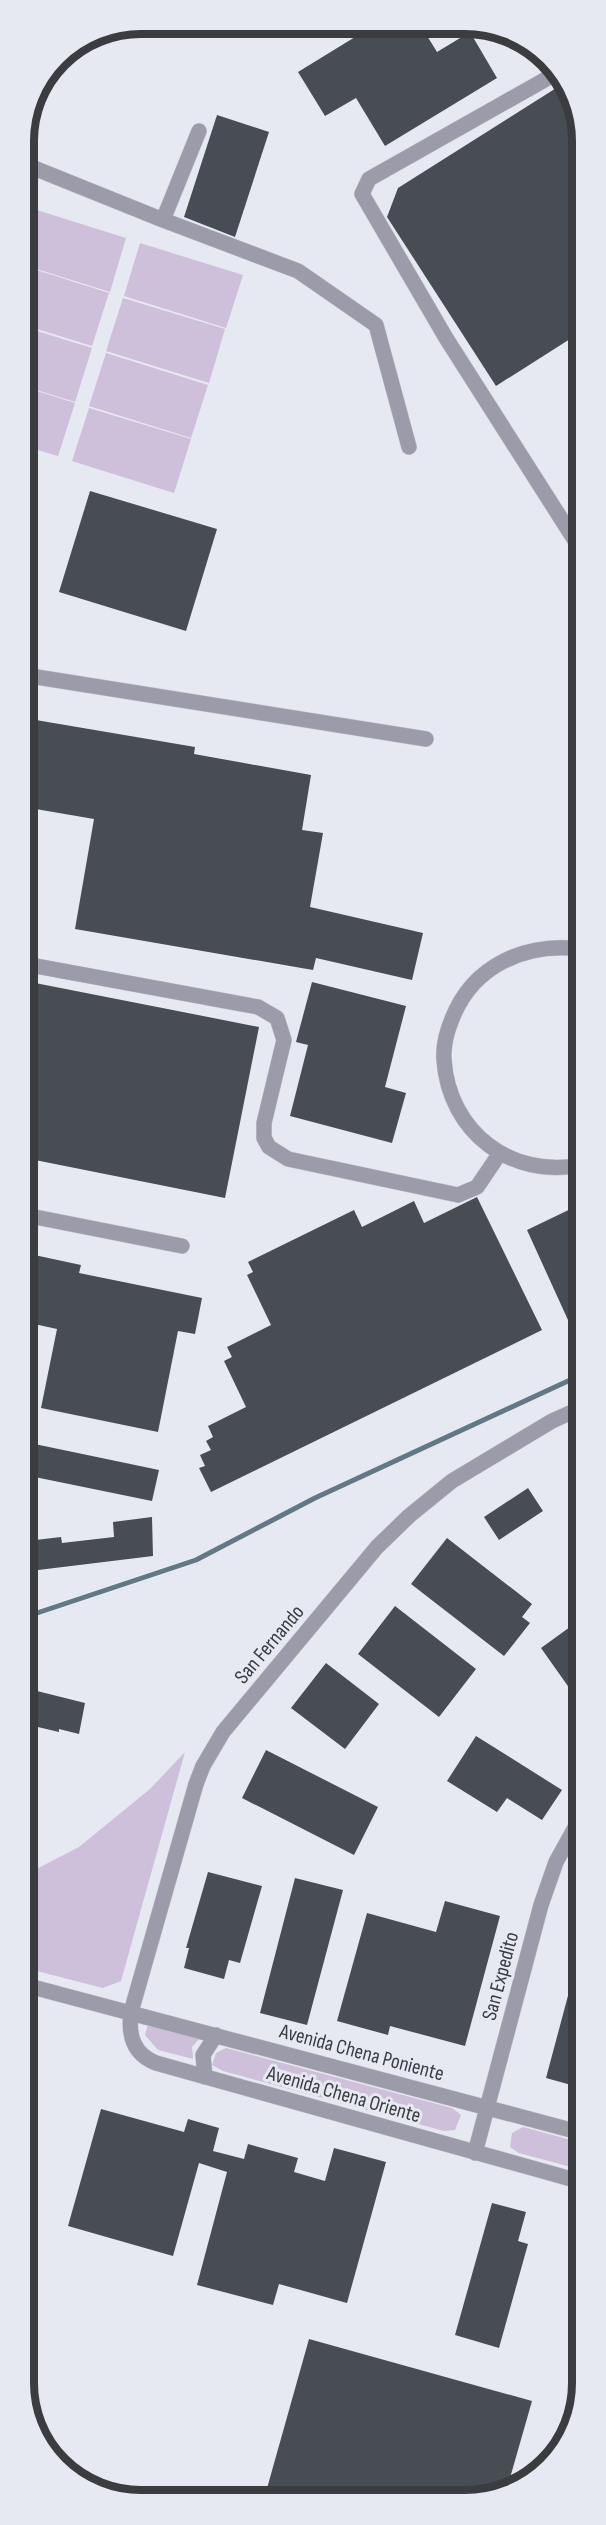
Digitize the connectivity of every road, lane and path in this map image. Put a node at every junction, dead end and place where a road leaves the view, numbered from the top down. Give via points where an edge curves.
1 (549, 77) edge
2 (199, 131) dead end
3 (35, 168) edge
4 (163, 220) junction
5 (409, 447) dead end
6 (572, 536) edge
7 (35, 677) edge
8 (426, 739) dead end
9 (572, 949) edge
10 (35, 965) edge
11 (500, 1153) junction
12 (572, 1166) edge
13 (35, 1217) edge
14 (182, 1246) dead end
15 (571, 1412) edge
16 (571, 1833) edge
17 (34, 1987) edge
18 (131, 2012) junction
19 (216, 2035) junction
20 (205, 2077) junction
21 (487, 2107) junction
22 (571, 2130) edge
23 (475, 2153) junction
24 (571, 2179) edge

1 - 6 street via 369,179 362,194 446,338
2 - 4 street
3 - 4 street
4 - 5 street via 298,272 376,325
7 - 8 street
9 - 11 street via 544,948 492,966 456,1008 450,1025 444,1058 457,1106 471,1127
10 - 11 street via 258,1007 277,1018 284,1040 264,1138 269,1147 288,1159 458,1195 482,1182
11 - 12 street via 520,1163 549,1169
13 - 14 street
15 - 18 street, San Fernando via 452,1481 408,1516 377,1547 223,1732 196,1784
16 - 21 street, San Expedito via 547,1885
17 - 18 street, Avenida Chena Poniente
18 - 19 street, Avenida Chena Poniente
18 - 20 street, Avenida Chena Oriente via 129,2035 144,2057
19 - 20 street via 203,2055
19 - 21 street, Avenida Chena Poniente
20 - 23 street, Avenida Chena Oriente
21 - 22 street, Avenida Chena Poniente
21 - 23 street, San Expedito
23 - 24 street, Avenida Chena Oriente

